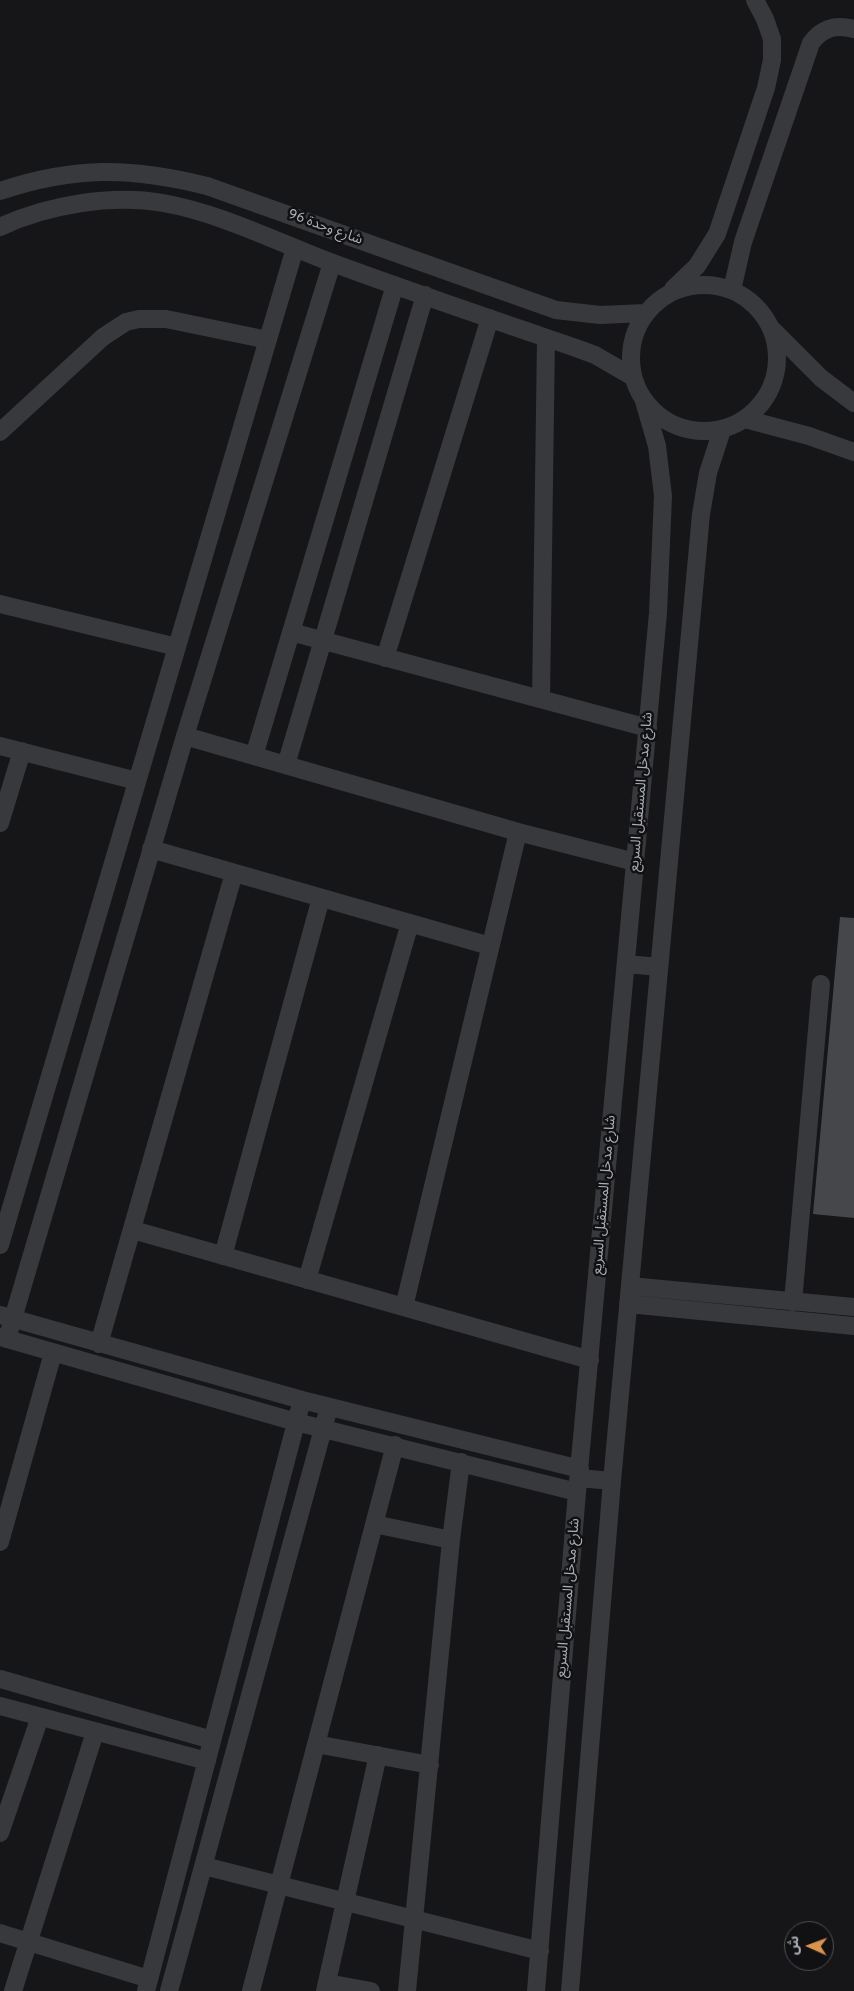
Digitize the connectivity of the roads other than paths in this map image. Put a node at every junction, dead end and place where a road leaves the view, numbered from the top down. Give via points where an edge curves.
1 (755, 0) edge
2 (854, 29) edge
3 (0, 192) edge
4 (0, 227) edge
5 (295, 248) junction
6 (332, 263) junction
7 (395, 284) junction
8 (732, 290) junction
9 (425, 295) junction
10 (666, 295) junction
11 (646, 312) junction
12 (490, 318) junction
13 (771, 328) junction
14 (546, 338) junction
15 (268, 340) junction
16 (633, 377) junction
17 (644, 401) junction
18 (854, 403) edge
19 (745, 419) junction
20 (722, 430) junction
21 (0, 432) edge
22 (854, 452) edge
23 (0, 604) edge
24 (291, 632) junction
25 (323, 641) junction
26 (177, 647) junction
27 (385, 658) junction
28 (541, 700) junction
29 (648, 728) junction
30 (185, 736) junction
31 (0, 746) edge
32 (22, 751) junction
33 (254, 756) junction
34 (286, 765) junction
35 (137, 781) junction
36 (0, 823) edge
37 (518, 832) junction
38 (151, 849) junction
39 (635, 862) junction
40 (234, 873) junction
41 (321, 898) junction
42 (410, 924) junction
43 (490, 946) junction
44 (626, 964) junction
45 (659, 968) junction
46 (821, 984) dead end
47 (6, 1204) edge
48 (132, 1230) junction
49 (0, 1246) edge
50 (223, 1256) junction
51 (307, 1280) junction
52 (629, 1295) junction
53 (793, 1302) junction
54 (404, 1307) junction
55 (854, 1307) edge
56 (6, 1317) edge
57 (854, 1326) edge
58 (4, 1338) edge
59 (99, 1344) junction
60 (52, 1353) junction
61 (590, 1360) junction
62 (302, 1400) junction
63 (330, 1406) junction
64 (296, 1422) junction
65 (324, 1429) junction
66 (395, 1445) junction
67 (461, 1462) junction
68 (579, 1480) junction
69 (612, 1481) junction
70 (374, 1524) junction
71 (452, 1540) junction
72 (0, 1542) edge
73 (253, 1590) junction
74 (277, 1597) junction
75 (0, 1679) edge
76 (0, 1706) edge
77 (40, 1717) junction
78 (95, 1732) junction
79 (212, 1740) junction
80 (316, 1744) junction
81 (378, 1755) junction
82 (207, 1761) junction
83 (430, 1765) junction
84 (0, 1833) edge
85 (204, 1866) junction
86 (279, 1886) junction
87 (345, 1902) junction
88 (414, 1920) junction
89 (0, 1932) edge
90 (29, 1942) junction
91 (540, 1952) junction
92 (148, 1985) edge
93 (326, 1987) edge
94 (13, 1991) edge
95 (169, 1991) edge
96 (251, 1991) edge
97 (371, 1991) edge
98 (407, 1991) edge
99 (536, 1991) edge
100 (570, 1991) edge

1 - 10 street via 772,39 772,60 766,88 717,234 697,266
2 - 8 street via 833,27 816,35 810,43 743,242
3 - 11 street, شارع وحدة 96 via 31,181 75,173 120,171 164,176 207,186 556,310 600,315
4 - 5 street via 42,212 79,204 117,201 161,203 199,212
5 - 6 street
5 - 15 street
6 - 7 street
6 - 30 street
7 - 9 street
7 - 24 street
8 - 10 street via 699,285
8 - 13 street via 755,305
9 - 12 street
9 - 25 street
10 - 11 street
11 - 16 street via 632,343
12 - 14 street
12 - 27 street
13 - 18 street via 821,378
13 - 19 street via 777,356 772,385 766,398
14 - 16 street via 595,355
14 - 28 street
15 - 21 street via 166,319 145,318 126,322 103,337
15 - 26 street
16 - 17 street
17 - 20 street via 661,417 685,428
17 - 29 street, شارع مدخل المستقبل السريع via 657,446 663,496 658,613
19 - 20 street
19 - 22 street
20 - 45 street via 708,473 700,514
23 - 26 street
24 - 25 street
24 - 33 street
25 - 27 street
25 - 34 street
26 - 35 street
27 - 28 street
28 - 29 street
29 - 39 street, شارع مدخل المستقبل السريع
30 - 33 street
30 - 38 street
31 - 32 street
32 - 35 street
32 - 36 street
33 - 34 street
34 - 37 street
35 - 47 street
37 - 39 street
37 - 43 street
38 - 40 street
38 - 56 street
39 - 44 street, شارع مدخل المستقبل السريع
40 - 41 street
40 - 48 street
41 - 42 street
41 - 50 street
42 - 43 street
42 - 51 street
43 - 54 street
44 - 45 street
44 - 61 street, شارع مدخل المستقبل السريع
45 - 52 street
46 - 53 street
47 - 49 street
48 - 50 street
48 - 59 street
50 - 51 street
51 - 54 street
52 - 53 street
52 - 57 street
52 - 69 street
53 - 55 street
54 - 61 street
56 - 58 street
56 - 59 street
58 - 60 street
59 - 62 street
60 - 64 street
60 - 72 street
61 - 68 street, شارع مدخل المستقبل السريع
62 - 63 street
62 - 64 street
63 - 65 street
63 - 68 street
64 - 65 street
64 - 73 street
65 - 66 street
65 - 74 street
66 - 67 street
66 - 70 street
67 - 68 street
67 - 71 street
68 - 69 street
68 - 91 street, شارع مدخل المستقبل السريع
69 - 100 street
70 - 71 street
70 - 80 street
71 - 83 street
73 - 74 street
73 - 79 street
74 - 85 street
75 - 79 street
76 - 77 street
77 - 78 street
77 - 84 street
78 - 82 street
78 - 90 street
79 - 82 street
80 - 81 street
80 - 86 street
81 - 83 street
81 - 87 street
82 - 92 street
83 - 88 street
85 - 86 street
85 - 95 street
86 - 87 street
86 - 96 street
87 - 88 street
87 - 93 street
88 - 91 street
88 - 98 street
89 - 90 street
90 - 92 street
90 - 94 street
91 - 99 street, شارع مدخل المستقبل السريع
93 - 97 street

